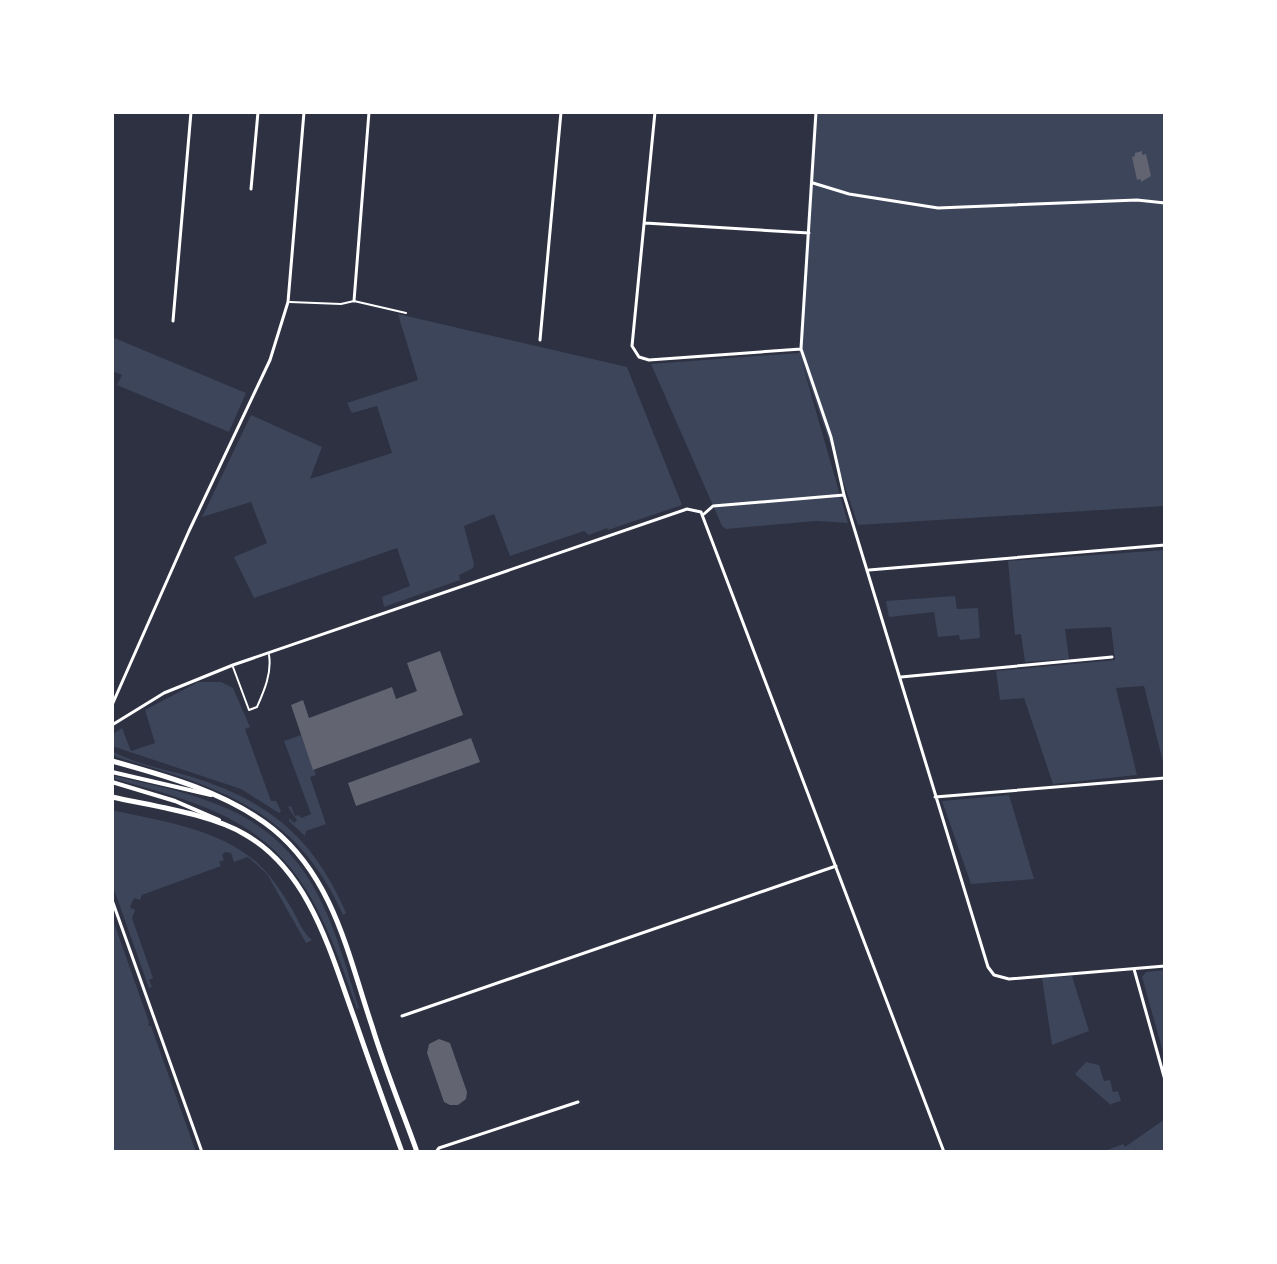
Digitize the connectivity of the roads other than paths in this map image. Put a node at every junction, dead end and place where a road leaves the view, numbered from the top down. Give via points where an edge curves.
1 (191, 112) edge
2 (258, 112) edge
3 (304, 112) edge
4 (369, 112) edge
5 (561, 112) edge
6 (655, 112) edge
7 (816, 112) edge
8 (813, 183) junction
9 (251, 189) dead end
10 (1165, 203) edge
11 (645, 223) junction
12 (809, 233) junction
13 (354, 301) junction
14 (288, 304) junction
15 (406, 313) dead end
16 (173, 321) dead end
17 (540, 340) dead end
18 (801, 349) junction
19 (844, 495) junction
20 (703, 515) junction
21 (1165, 545) edge
22 (869, 570) junction
23 (268, 653) junction
24 (1112, 657) dead end
25 (233, 665) junction
26 (900, 677) junction
27 (112, 705) edge
28 (112, 725) edge
29 (112, 761) edge
30 (112, 772) edge
31 (1165, 778) edge
32 (112, 782) edge
33 (213, 795) junction
34 (112, 797) edge
35 (935, 797) junction
36 (239, 831) junction
37 (836, 866) junction
38 (112, 900) edge
39 (1165, 966) edge
40 (1134, 969) junction
41 (402, 1016) dead end
42 (1165, 1080) edge
43 (578, 1102) dead end
44 (202, 1152) edge
45 (402, 1152) edge
46 (417, 1152) edge
47 (436, 1152) edge
48 (944, 1152) edge

1 - 16 street
2 - 9 street
3 - 14 street
4 - 13 street
5 - 17 street
6 - 11 street
7 - 8 street
8 - 10 street via 938,208
8 - 12 street
11 - 12 street
11 - 18 street via 632,346 639,357
12 - 18 street
13 - 14 lane
13 - 15 lane
14 - 27 street via 270,360
18 - 19 street
19 - 20 street via 713,506
19 - 22 street
20 - 23 street via 687,509
20 - 37 street
21 - 22 street
22 - 26 street
23 - 25 street
23 - 25 lane via 265,686 257,707 249,710
24 - 26 street
25 - 28 street via 164,693
26 - 35 street
29 - 33 main road
30 - 33 main road
31 - 35 street
32 - 36 main road via 182,804
33 - 46 main road via 274,829 325,892
34 - 36 main road
35 - 40 street via 994,975 1009,979
36 - 45 main road via 281,865 314,913
37 - 41 street
37 - 48 street
38 - 44 street
39 - 40 street
40 - 42 street
43 - 47 street

